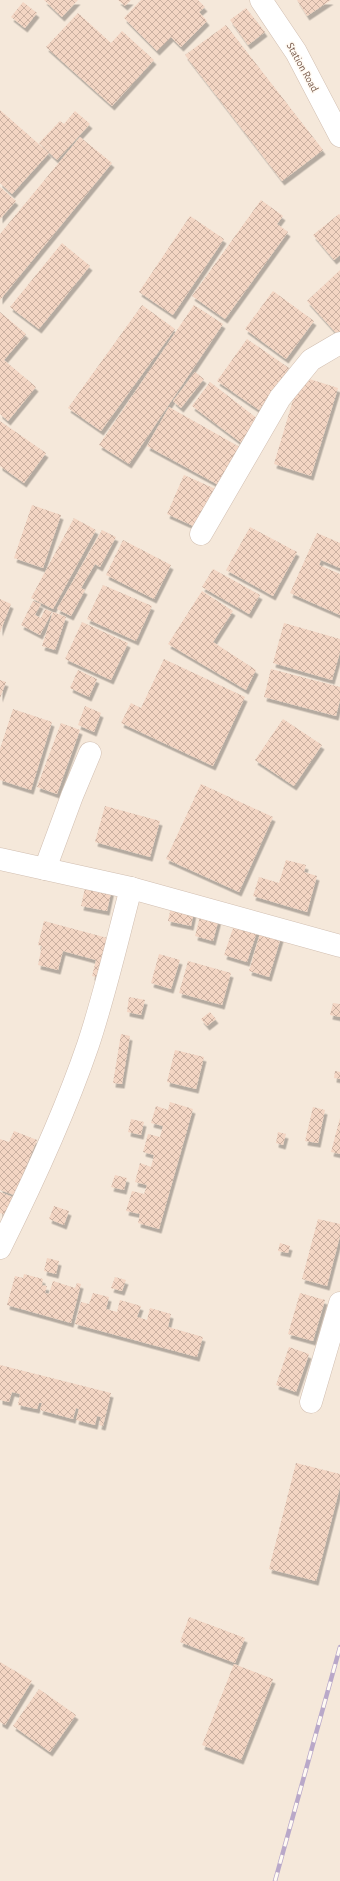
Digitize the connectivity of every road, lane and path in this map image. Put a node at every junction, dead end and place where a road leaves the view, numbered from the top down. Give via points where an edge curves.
1 (261, 0) edge
2 (340, 136) edge
3 (340, 343) edge
4 (201, 534) dead end
5 (90, 753) dead end
6 (0, 859) edge
7 (45, 869) junction
8 (131, 888) junction
9 (340, 946) edge
10 (0, 1248) edge
11 (340, 1303) edge
12 (310, 1402) dead end

1 - 2 street, Station Road via 296,52
3 - 4 street via 311,360 280,398
5 - 7 street
6 - 7 street
7 - 8 street
8 - 9 street
8 - 10 street via 104,994 85,1052 34,1179
11 - 12 street

